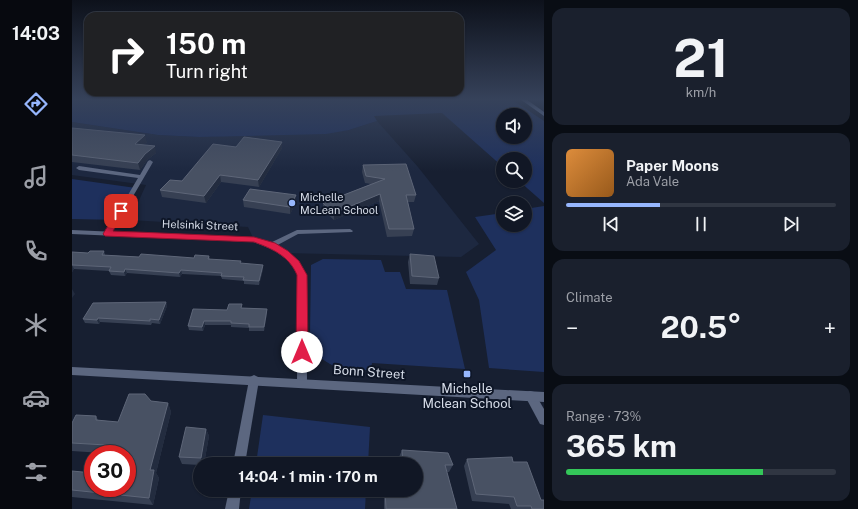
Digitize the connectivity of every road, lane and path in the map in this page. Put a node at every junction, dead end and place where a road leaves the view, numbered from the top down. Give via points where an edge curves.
1 (150, 162) dead end
2 (79, 168) dead end
3 (141, 177) junction
4 (350, 231) dead end
5 (72, 232) edge
6 (108, 234) junction
7 (272, 245) junction
8 (72, 371) edge
9 (254, 380) junction
10 (302, 382) junction
11 (530, 396) junction
12 (544, 397) edge
13 (544, 420) edge
14 (240, 457) edge
15 (234, 497) edge
16 (232, 509) edge

1 - 3 lane
2 - 3 lane
3 - 6 lane
4 - 7 lane via 297,232
5 - 6 street, Helsinki Street
6 - 7 street, Helsinki Street via 254,240
7 - 10 street, Helsinki Street via 296,263 302,275
8 - 9 street, Bonn Street
9 - 10 street, Bonn Street
9 - 14 street
10 - 11 street, Bonn Street
11 - 12 street, Bonn Street
11 - 13 street
15 - 16 street

